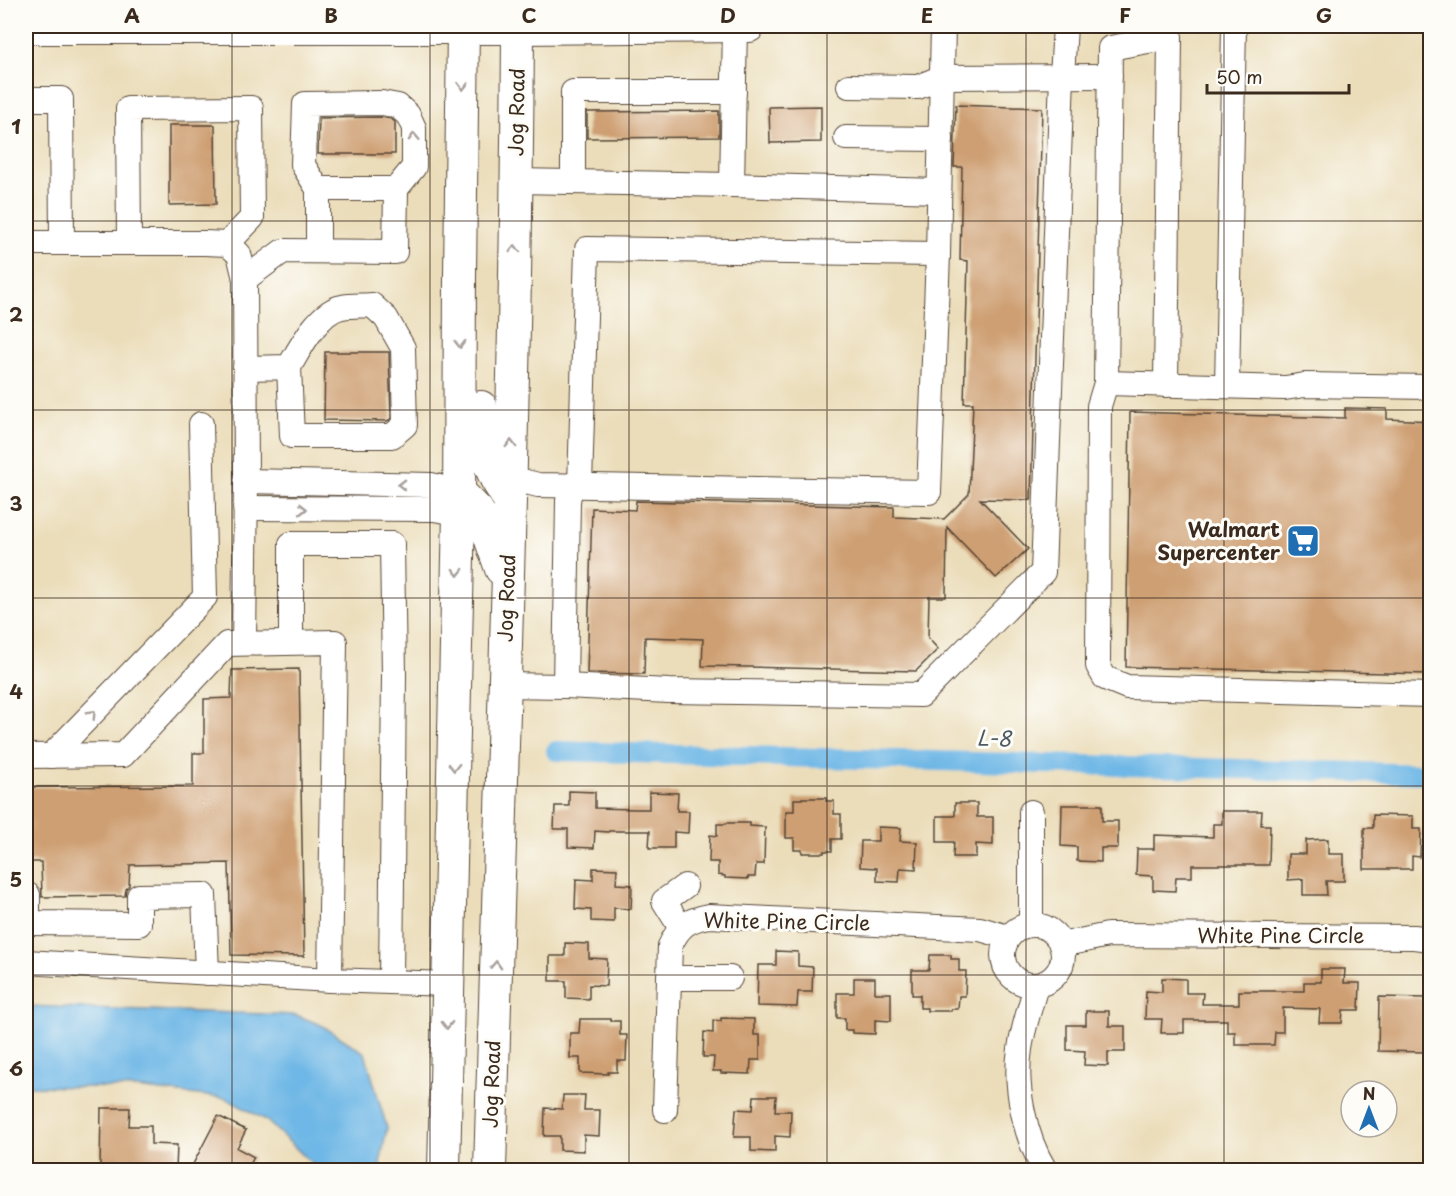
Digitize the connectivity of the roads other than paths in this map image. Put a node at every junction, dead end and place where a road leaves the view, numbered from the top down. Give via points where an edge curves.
1 (464, 26) edge
2 (735, 26) edge
3 (749, 26) edge
4 (942, 26) edge
5 (1065, 26) edge
6 (1234, 26) edge
7 (518, 27) edge
8 (26, 28) edge
9 (1110, 76) junction
10 (942, 77) junction
11 (1062, 77) junction
12 (849, 86) dead end
13 (734, 92) junction
14 (26, 99) edge
15 (846, 138) dead end
16 (941, 139) junction
17 (516, 181) junction
18 (573, 182) junction
19 (732, 185) junction
20 (318, 189) junction
21 (396, 189) junction
22 (939, 191) junction
23 (26, 243) edge
24 (62, 243) junction
25 (129, 243) junction
26 (227, 244) junction
27 (318, 251) junction
28 (938, 254) junction
29 (460, 275) junction
30 (244, 279) junction
31 (245, 368) junction
32 (290, 368) junction
33 (1106, 383) junction
34 (1166, 385) junction
35 (1227, 386) junction
36 (1431, 387) edge
37 (201, 424) dead end
38 (246, 481) junction
39 (575, 486) junction
40 (510, 489) junction
41 (459, 503) junction
42 (245, 508) junction
43 (507, 587) junction
44 (244, 642) junction
45 (291, 642) junction
46 (504, 685) junction
47 (565, 686) junction
48 (1431, 695) edge
49 (26, 756) edge
50 (51, 756) junction
51 (1031, 812) dead end
52 (685, 886) dead end
53 (26, 895) edge
54 (1031, 925) junction
55 (681, 928) junction
56 (1008, 937) junction
57 (1431, 939) edge
58 (1061, 945) junction
59 (26, 962) edge
60 (207, 973) junction
61 (669, 978) junction
62 (730, 978) dead end
63 (330, 980) junction
64 (391, 982) junction
65 (448, 984) junction
66 (1036, 985) junction
67 (665, 1110) dead end
68 (444, 1170) edge
69 (490, 1170) edge
70 (1045, 1170) edge

1 - 7 main road
1 - 8 main road
1 -> 29 main road
2 - 3 main road
2 - 7 main road
2 - 13 lane
4 - 10 lane
5 - 11 lane
6 - 35 lane
7 - 17 main road, Jog Road
9 - 11 lane
9 - 33 lane
9 - 34 lane via 1110,48 1170,37
10 - 11 lane
10 - 12 lane via 918,87
10 - 16 lane
11 - 47 lane via 1043,572 921,695
13 - 18 lane via 573,92
13 - 19 lane
14 - 24 lane via 61,99
15 - 16 lane
16 - 22 lane
17 - 18 lane
40 -> 17 main road, Jog Road
18 - 19 lane
19 - 22 lane
20 - 21 lane
21 -> 20 lane via 414,167 414,128 398,106 382,103 305,105 303,165
20 - 27 lane
21 - 27 lane via 395,252
22 - 28 lane
23 - 24 lane
24 - 25 lane
25 - 26 lane
25 - 26 lane via 128,109 251,108 252,218
26 - 30 lane via 239,255
27 - 30 lane via 283,251
28 - 39 lane via 587,249
28 - 39 lane via 929,492
29 - 40 main road via 481,326 481,446 496,478
29 -> 41 main road
30 - 31 lane
31 - 32 lane
31 - 38 lane
32 - 32 lane via 307,336 326,316 340,307 372,305 386,318 403,348 405,425 392,436 292,436
33 - 34 lane
33 - 48 lane via 1099,406 1098,654 1098,666 1105,678 1127,687
34 - 35 lane
35 - 36 lane
50 -> 37 lane via 205,597
41 -> 38 lane via 432,485
38 - 42 lane
39 - 40 lane via 538,484
39 - 47 lane via 568,501
40 - 43 main road, Jog Road
42 -> 41 lane via 433,509
41 - 43 main road via 477,510
41 -> 65 main road
42 - 44 lane
43 - 46 main road, Jog Road
44 - 45 lane
44 - 50 lane via 227,644 123,755
45 - 63 lane via 335,642
45 - 64 lane via 291,544 392,544
46 - 47 lane
69 -> 46 main road, Jog Road
49 - 50 lane
51 - 54 lane
52 - 55 lane via 664,901
53 - 60 lane via 28,923 139,924 139,896 204,895
54 - 56 lane
54 - 58 lane via 1046,927
55 - 56 lane, White Pine Circle via 696,918 709,916 980,929
55 - 61 lane, White Pine Circle via 670,946
56 - 66 lane via 1003,946 1004,967 1017,981
57 - 58 lane, White Pine Circle via 1108,935
58 - 66 lane via 1063,961 1059,970 1045,983
59 - 60 lane
60 - 63 lane
61 - 62 lane
61 - 67 lane, White Pine Circle
63 - 64 lane
64 - 65 lane
65 -> 68 main road
66 - 70 lane via 1020,1049 1019,1080 1030,1139

